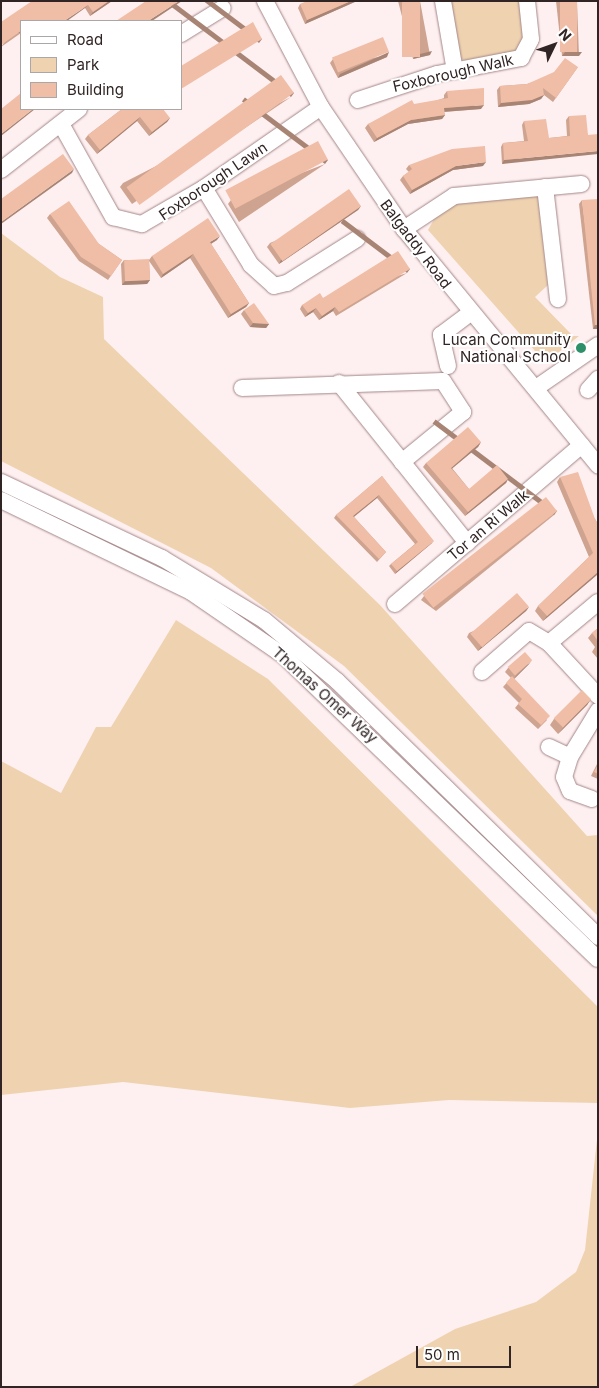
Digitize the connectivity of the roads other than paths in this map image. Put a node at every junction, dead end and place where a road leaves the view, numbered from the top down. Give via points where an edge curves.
1 (265, 1) edge
2 (443, 1) edge
3 (527, 1) edge
4 (223, 8) dead end
5 (182, 33) edge
6 (455, 71) junction
7 (358, 100) dead end
8 (321, 107) junction
9 (78, 110) edge
10 (61, 124) junction
11 (1, 170) edge
12 (581, 184) dead end
13 (545, 187) junction
14 (204, 188) junction
15 (404, 229) junction
16 (356, 238) dead end
17 (558, 299) dead end
18 (470, 313) junction
19 (598, 345) edge
20 (448, 366) dead end
21 (339, 383) junction
22 (242, 388) dead end
23 (536, 388) junction
24 (582, 445) junction
25 (402, 462) junction
26 (598, 465) edge
27 (1, 482) edge
28 (1, 500) edge
29 (467, 543) junction
30 (598, 602) edge
31 (395, 604) dead end
32 (549, 643) junction
33 (482, 672) dead end
34 (598, 696) edge
35 (598, 711) edge
36 (549, 747) dead end
37 (570, 757) junction
38 (592, 799) dead end
39 (598, 937) edge
40 (598, 959) edge

1 - 8 street, Balgaddy Road
2 - 6 street
3 - 6 street, Foxborough Walk via 531,39 521,58
4 - 5 street
6 - 7 street, Foxborough Walk
8 - 14 street, Foxborough Lawn
8 - 15 street, Balgaddy Road
9 - 10 street
10 - 11 street
10 - 14 street, Foxborough Lawn via 113,217 126,223 154,221
12 - 13 street
13 - 15 street via 454,196
13 - 17 street
14 - 16 street via 251,265 274,286 287,283
15 - 18 street, Balgaddy Road
18 - 20 street via 441,336
18 - 23 street, Balgaddy Road
19 - 23 street
21 - 22 street
21 - 25 street
21 - 25 street via 443,381 463,412
23 - 24 street, Balgaddy Road
24 - 26 street, Balgaddy Road
24 - 29 street, Tor an Rí Walk
25 - 29 street
27 - 39 street, Thomas Omer Way via 162,558 264,620 337,681
28 - 40 street, Thomas Omer Way via 191,592 284,656
29 - 31 street, Tor an Rí Walk
30 - 32 street
32 - 33 street via 529,631
32 - 34 street
35 - 37 street
36 - 37 street
37 - 38 street via 564,777 570,790

